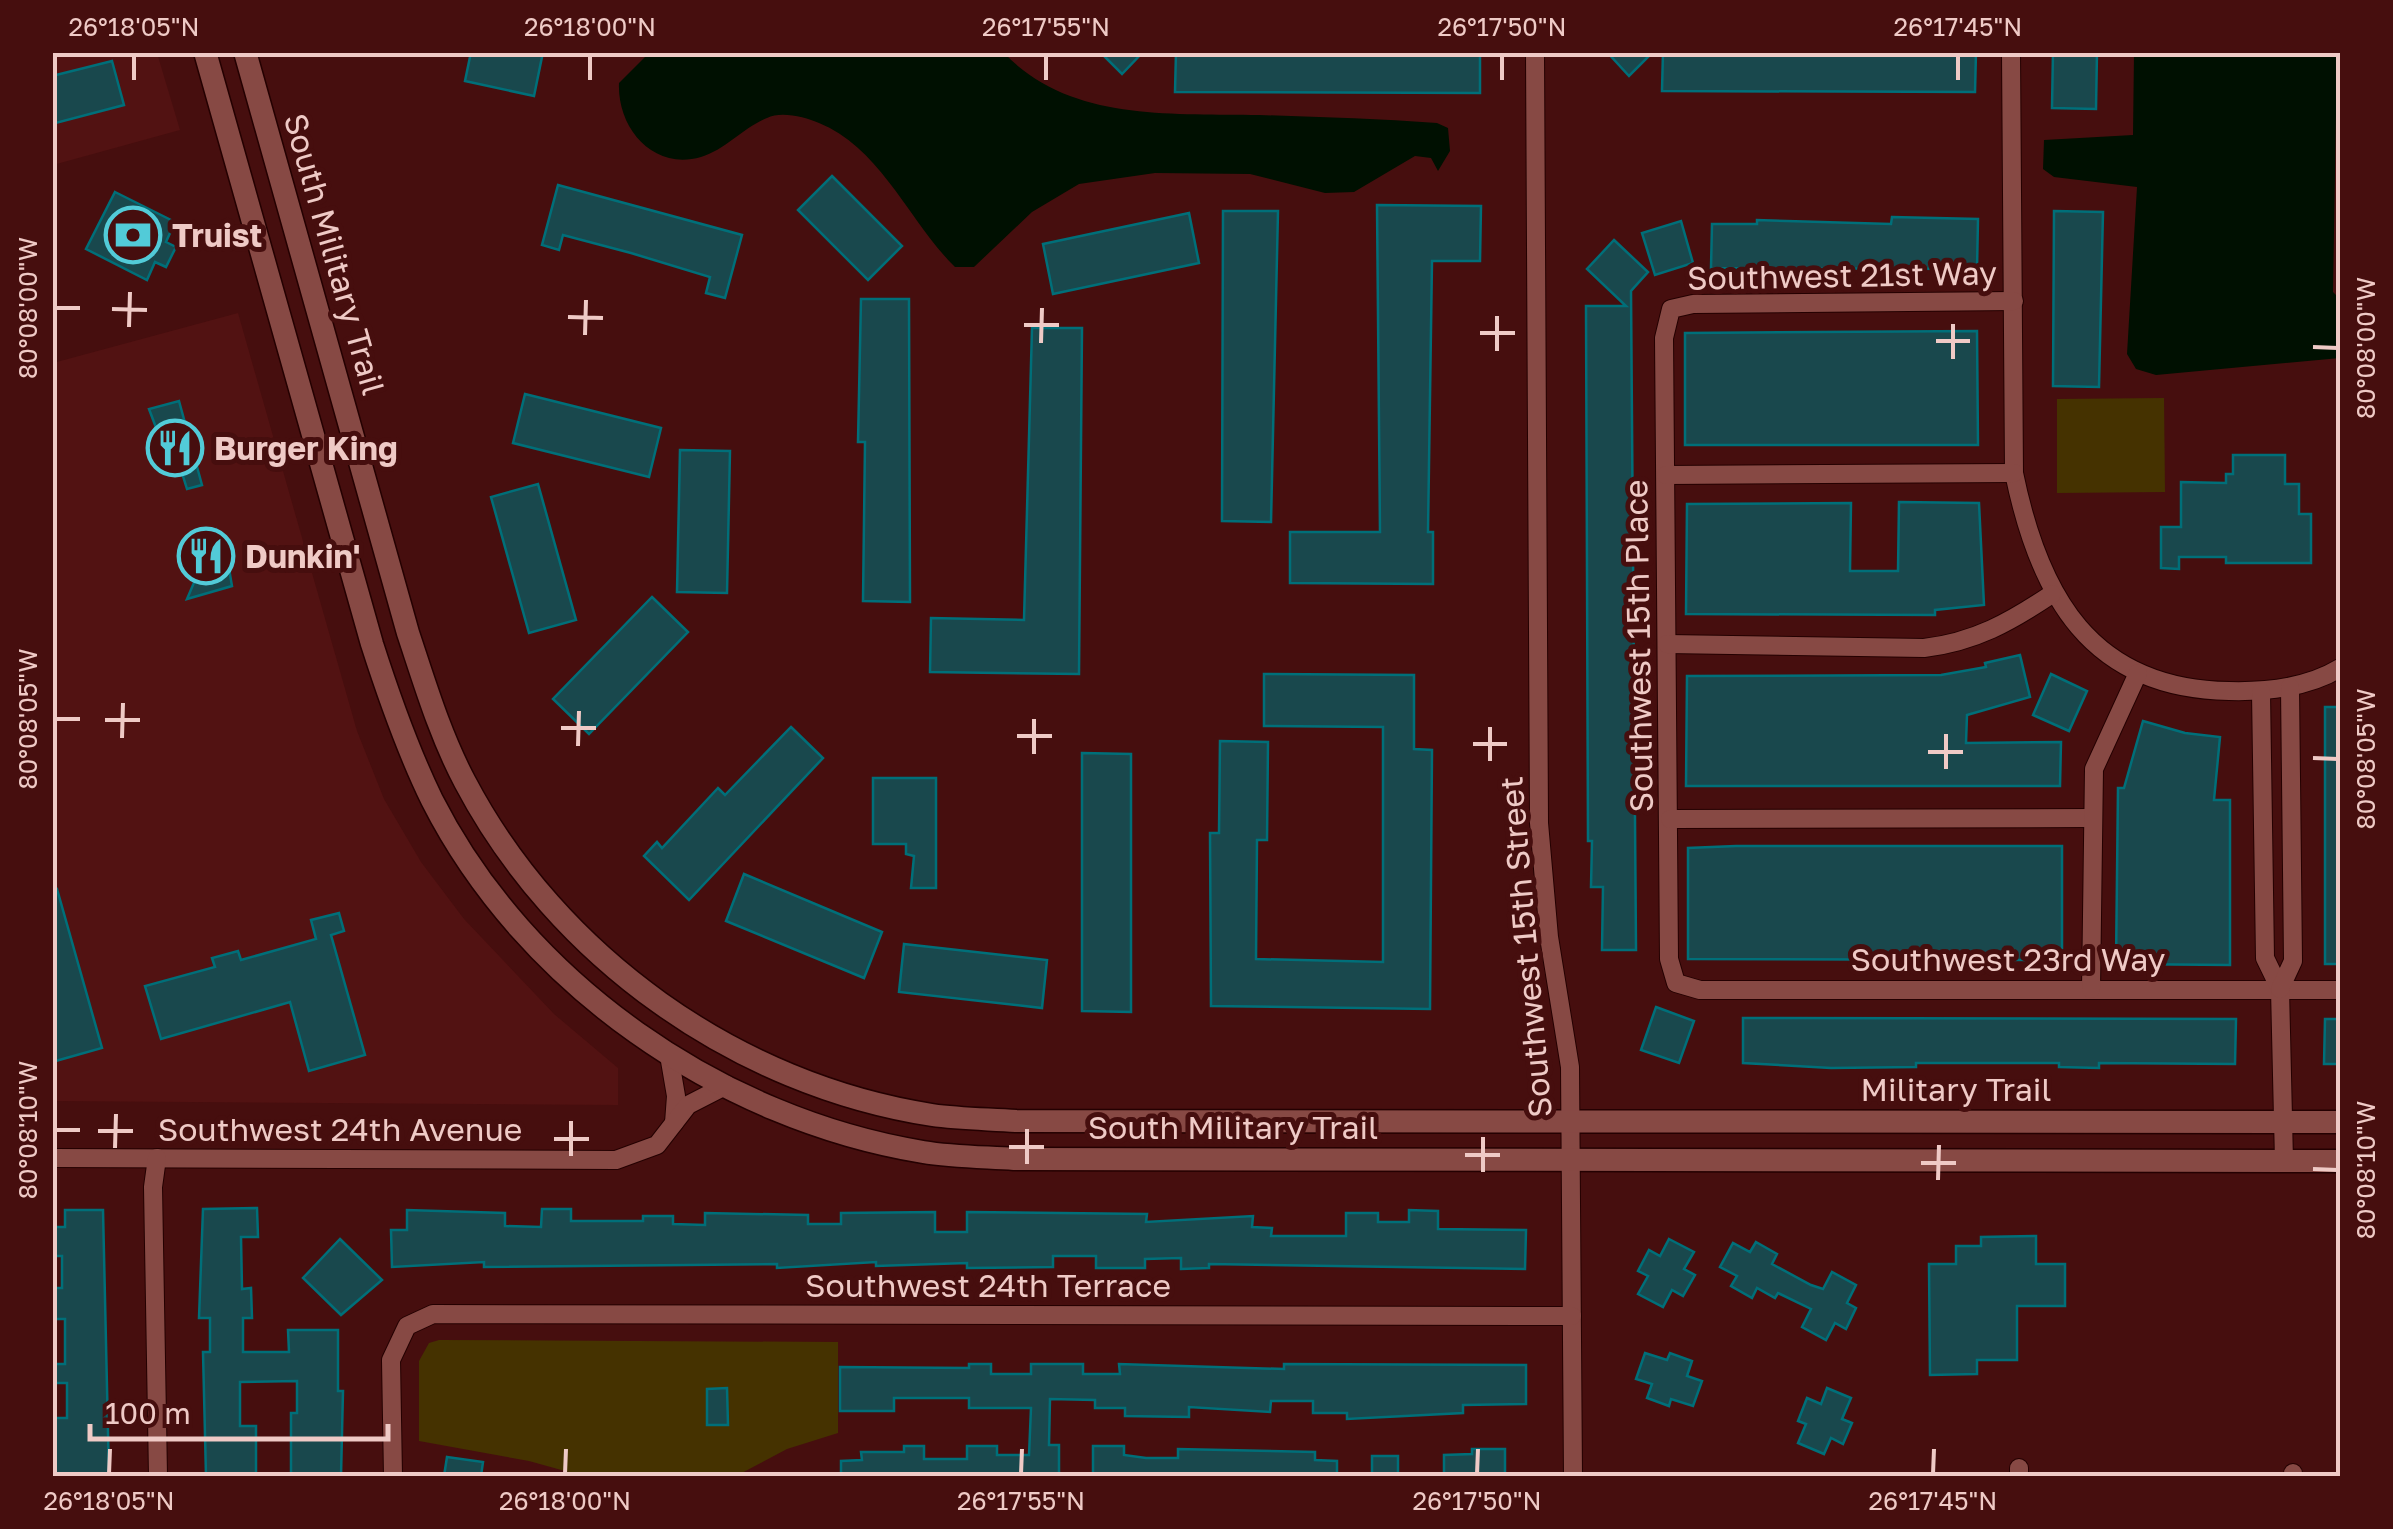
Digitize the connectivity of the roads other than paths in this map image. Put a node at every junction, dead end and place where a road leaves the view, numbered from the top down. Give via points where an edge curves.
1 (205, 52) edge
2 (245, 52) edge
3 (1535, 52) edge
4 (2010, 52) edge
5 (2014, 300) junction
6 (1671, 309) joint
7 (2014, 473) junction
8 (1666, 475) junction
9 (2052, 594) junction
10 (1667, 644) junction
11 (2340, 668) edge
12 (2138, 673) junction
13 (2290, 687) junction
14 (2261, 692) junction
15 (2093, 818) junction
16 (1670, 819) junction
17 (1676, 983) joint
18 (2091, 988) junction
19 (2280, 990) junction
20 (2340, 990) edge
21 (669, 1054) junction
22 (727, 1085) junction
23 (1571, 1121) junction
24 (2283, 1122) junction
25 (2340, 1122) edge
26 (674, 1124) junction
27 (52, 1158) edge
28 (157, 1158) junction
29 (1572, 1161) junction
30 (2284, 1161) junction
31 (2340, 1161) edge
32 (1572, 1316) junction
33 (158, 1476) edge
34 (393, 1476) edge
35 (1573, 1476) edge

1 - 21 street, South Military Trail via 372,644 410,752 461,847 526,936 571,982
2 - 23 street, South Military Trail via 438,724 506,850 590,948 717,1040 798,1079 933,1115 1016,1121
3 - 23 street, Southwest 15th Street via 1538,823
4 - 5 street
5 - 6 street, Southwest 21st Way
5 - 7 street
6 - 8 street, Southwest 15th Place via 1664,338
7 - 8 street
7 - 9 street via 2026,534
8 - 10 street, Southwest 15th Place
9 - 10 street via 1962,644
9 - 12 street via 2081,634
10 - 16 street, Southwest 15th Place
11 - 13 street
12 - 14 street via 2186,690
12 - 15 street via 2094,769
13 - 14 street
13 - 19 street via 2293,961
14 - 19 street via 2265,958
15 - 16 street
15 - 18 street
16 - 17 street, Southwest 15th Place via 1669,959
17 - 18 street, Southwest 23rd Way via 1700,990
18 - 19 street, Southwest 23rd Way
19 - 20 street, Southwest 23rd Way
19 - 24 street
21 - 22 street, South Military Trail
21 - 26 street
22 - 26 street, Southwest 24th Avenue via 700,1096
22 - 29 street, South Military Trail via 785,1114 924,1152 1014,1159
23 - 24 street, Military Trail
23 - 29 street, Southwest 15th Street
24 - 25 street, Military Trail
24 - 30 street
26 - 28 street, Southwest 24th Avenue via 657,1146 616,1160
27 - 28 street, Southwest 24th Avenue
28 - 33 street
29 - 30 street
29 - 32 street, Southwest 15th Street
30 - 31 street
32 - 34 street, Southwest 24th Terrace via 433,1314 407,1326 391,1360
32 - 35 street, Southwest 15th Street

